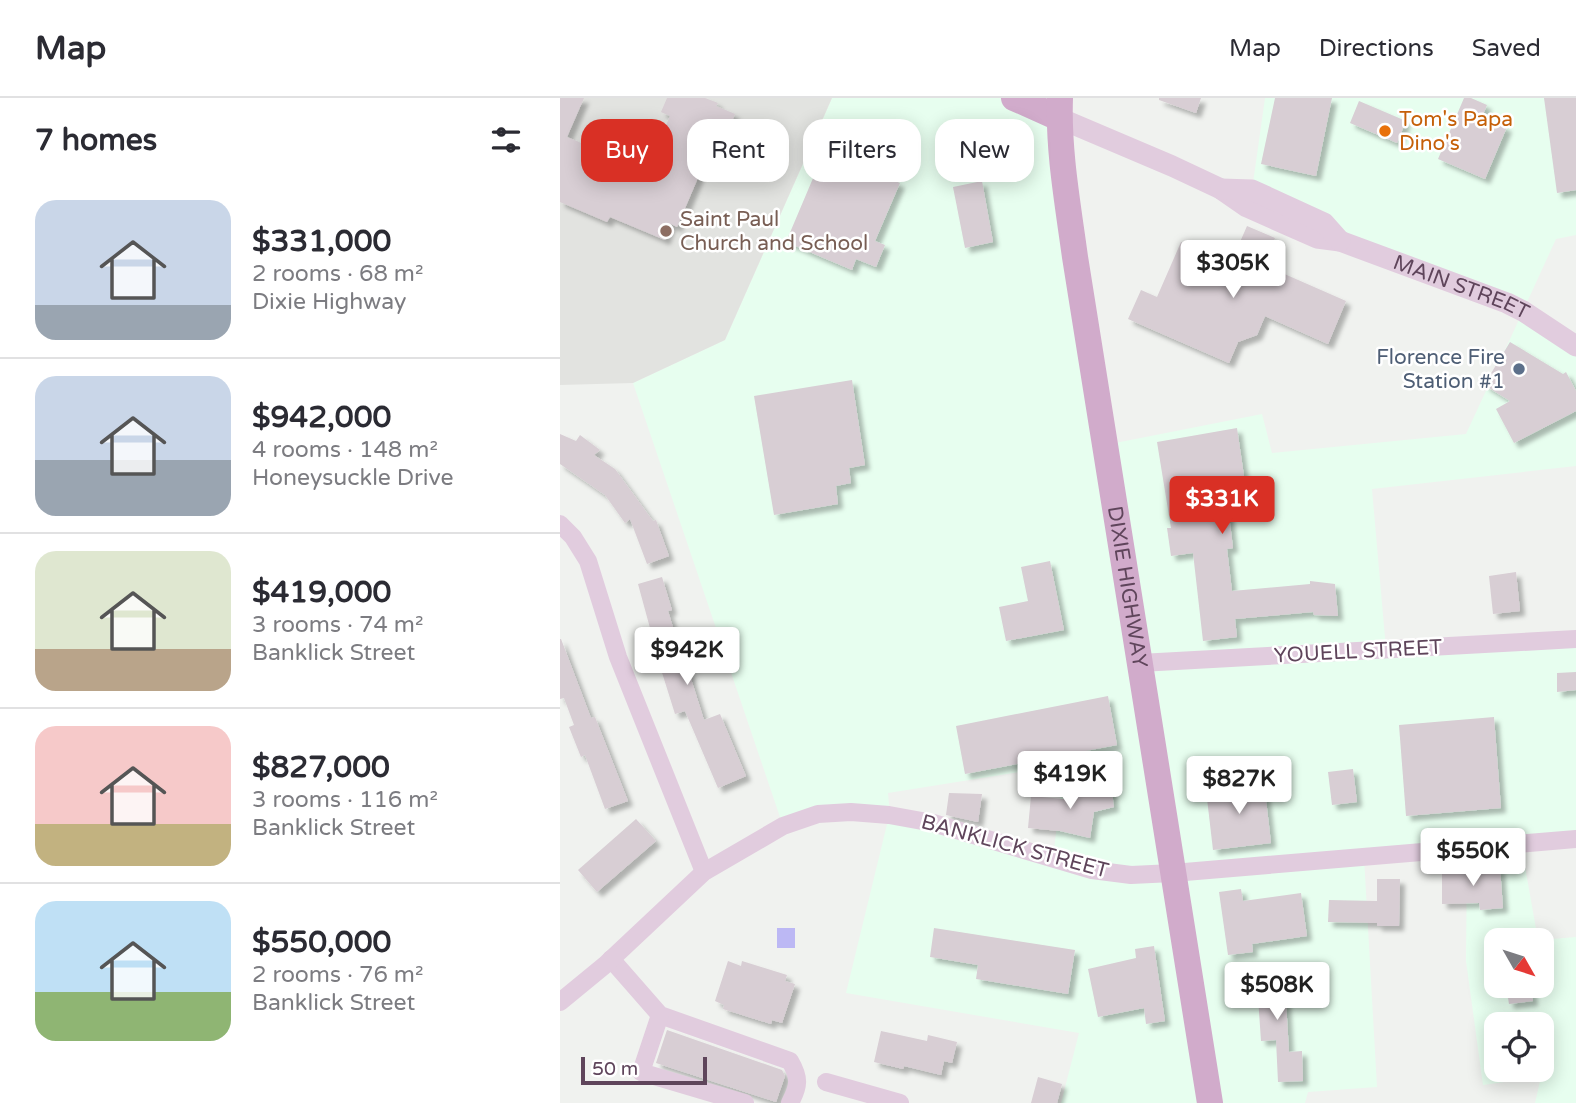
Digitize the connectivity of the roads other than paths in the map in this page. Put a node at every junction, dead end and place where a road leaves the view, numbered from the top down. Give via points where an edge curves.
1 (1014, 98) edge
2 (1060, 108) edge
3 (1576, 346) edge
4 (560, 524) edge
5 (1576, 639) edge
6 (1140, 663) junction
7 (1576, 839) edge
8 (704, 872) junction
9 (1173, 873) junction
10 (611, 959) junction
11 (560, 1002) edge
12 (660, 1015) junction
13 (826, 1082) dead end
14 (745, 1103) edge
15 (790, 1103) edge
16 (900, 1103) edge
17 (1210, 1103) edge

1 - 2 main road
2 - 3 street, MAIN STREET via 1220,189 1252,190 1324,223 1340,241 1507,303
2 - 6 main road, DIXIE HIGHWAY via 1075,257
4 - 8 street via 588,561 618,657
5 - 6 street, YOUELL STREET
6 - 9 main road, DIXIE HIGHWAY
7 - 9 street, BANKLICK STREET
8 - 9 street, BANKLICK STREET via 783,826 818,814 851,812 933,823 1092,870
8 - 10 street, BANKLICK STREET
9 - 17 main road, DIXIE HIGHWAY
10 - 11 street, BANKLICK STREET
10 - 12 street
12 - 14 street via 641,1072
12 - 15 street via 790,1061 798,1079
13 - 16 street

